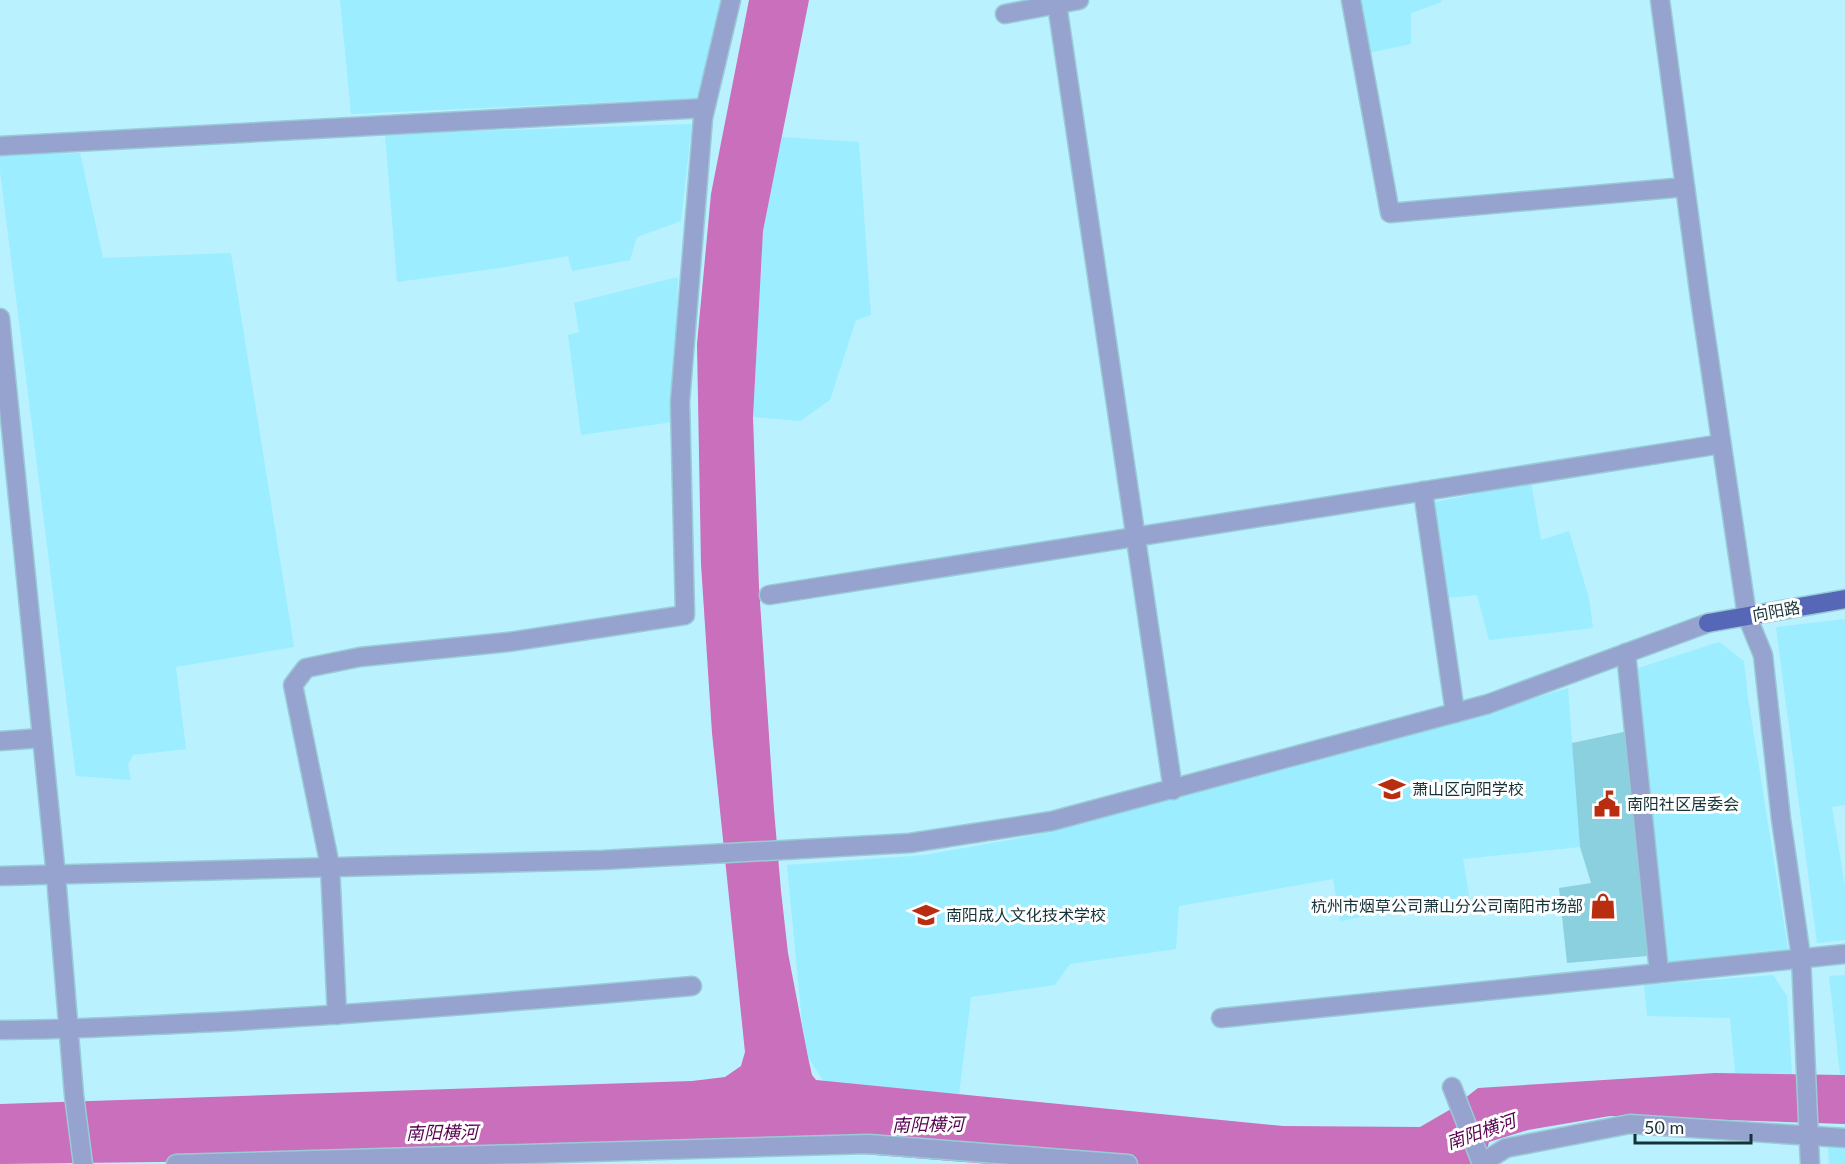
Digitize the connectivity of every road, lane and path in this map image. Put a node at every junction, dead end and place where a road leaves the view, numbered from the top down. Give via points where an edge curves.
1 (731, 0) edge
2 (1079, 0) edge
3 (1351, 0) edge
4 (1660, 0) edge
5 (1057, 4) junction
6 (1005, 14) dead end
7 (705, 108) junction
8 (0, 146) edge
9 (1685, 187) junction
10 (0, 318) edge
11 (1721, 444) junction
12 (1423, 491) junction
13 (1135, 537) junction
14 (769, 595) dead end
15 (1845, 599) edge
16 (1747, 616) junction
17 (1708, 623) joint
18 (1626, 653) junction
19 (1455, 713) junction
20 (42, 738) junction
21 (0, 741) edge
22 (1173, 790) junction
23 (330, 866) junction
24 (0, 876) edge
25 (56, 876) junction
26 (1845, 954) edge
27 (1801, 957) junction
28 (1659, 972) junction
29 (692, 986) dead end
30 (337, 1015) junction
31 (1221, 1018) dead end
32 (0, 1030) edge
33 (68, 1030) junction
34 (1452, 1087) dead end
35 (1809, 1132) junction
36 (1845, 1138) edge
37 (928, 1156) edge
38 (1482, 1163) edge
39 (83, 1164) edge
40 (176, 1164) edge
41 (1128, 1164) edge
42 (1810, 1164) edge

1 - 7 street
2 - 5 street
3 - 9 street via 1390,213
4 - 9 street
5 - 6 street
5 - 13 street
7 - 8 street
7 - 23 street via 680,402 685,615 508,642 360,657 306,668 293,686
9 - 11 street
10 - 20 street
11 - 12 street
11 - 16 street
12 - 13 street
12 - 19 street
13 - 14 street
13 - 22 street
15 - 16 main road, 向阳路
16 - 17 main road, 向阳路
16 - 27 street via 1763,655
17 - 18 street
18 - 19 street
18 - 28 street
19 - 22 street
20 - 21 street
20 - 25 street
22 - 23 street via 1052,821 910,843 602,860
23 - 25 street
23 - 30 street
24 - 25 street
25 - 33 street
26 - 27 street
27 - 28 street
27 - 35 street
28 - 31 street
29 - 30 street
30 - 33 street
32 - 33 street
33 - 39 street
34 - 38 street
35 - 36 street
35 - 38 street via 1630,1124 1506,1148
35 - 42 street
37 - 40 street via 869,1144
37 - 41 street

